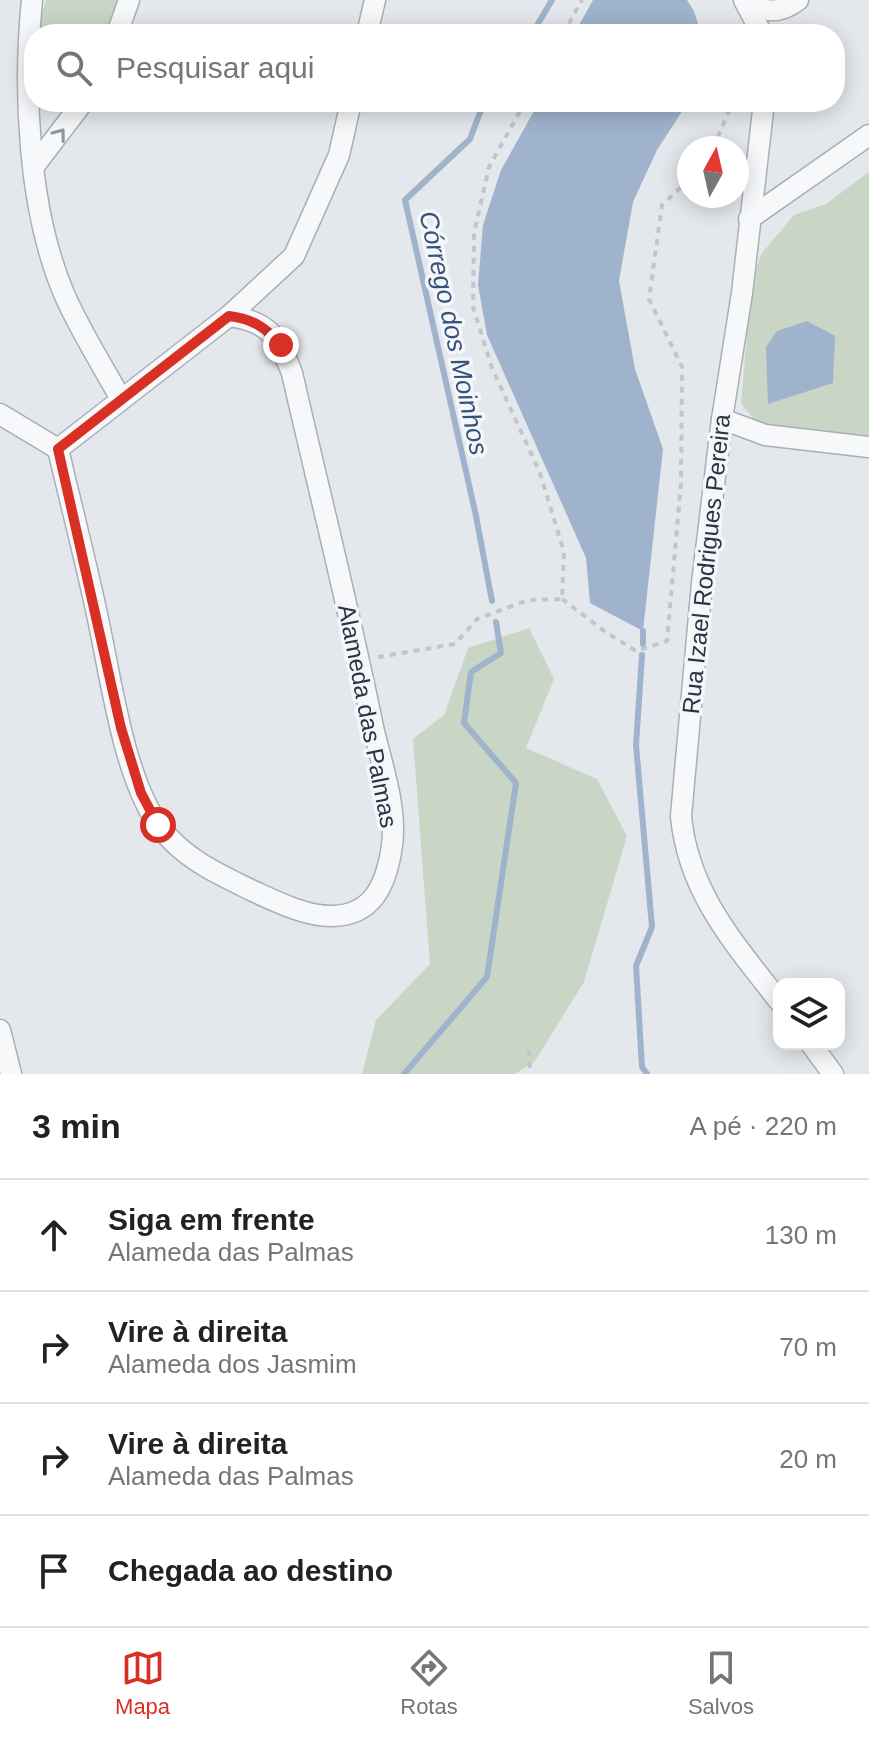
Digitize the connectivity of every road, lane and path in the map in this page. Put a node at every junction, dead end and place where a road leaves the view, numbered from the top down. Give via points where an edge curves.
1 (32, 0) edge
2 (129, 0) edge
3 (375, 0) edge
4 (582, 0) edge
5 (745, 0) edge
6 (798, 0) edge
7 (778, 11) junction
8 (30, 24) edge
9 (121, 24) edge
10 (369, 24) edge
11 (569, 24) edge
12 (757, 24) edge
13 (775, 24) edge
14 (29, 112) edge
15 (75, 112) edge
16 (349, 112) edge
17 (519, 112) edge
18 (729, 112) edge
19 (763, 112) edge
20 (869, 135) edge
21 (718, 136) edge
22 (35, 165) junction
23 (677, 191) edge
24 (749, 219) junction
25 (229, 316) junction
26 (121, 399) junction
27 (0, 414) edge
28 (722, 419) junction
29 (869, 447) edge
30 (58, 449) junction
31 (562, 599) junction
32 (359, 660) junction
33 (773, 993) edge
34 (0, 1030) edge
35 (529, 1050) dead end
36 (815, 1050) edge
37 (11, 1074) edge
38 (530, 1074) edge
39 (833, 1074) edge

1 - 8 street
2 - 9 street
3 - 10 street
4 - 11 path
5 - 7 street via 764,11
5 - 12 street
6 - 7 street
7 - 13 street
14 - 22 street
22 -> 15 street
16 - 25 street via 339,155 294,256
17 - 31 path via 489,167 474,233 473,307 492,368 540,473 564,552
18 - 21 path
19 - 24 street, Rua Izael Rodrigues Pereira
20 - 24 street
22 - 26 street via 39,208 65,296
23 - 31 path via 662,205 649,299 682,367 681,483 667,641 636,651
24 - 28 street, Rua Izael Rodrigues Pereira
25 - 26 street
25 - 32 street, Alameda das Palmas via 265,327 281,345 292,373
26 - 30 street
27 - 30 street
28 - 29 street via 765,435
28 - 33 street, Rua Izael Rodrigues Pereira via 681,816 699,888
30 - 32 street, Alameda das Palmas via 121,728 141,793 158,825 180,850 210,871 300,910 328,916 365,908 378,894 392,849 393,820
31 - 32 path via 528,600 477,619 455,644
34 - 37 street
35 - 38 path
36 - 39 street

